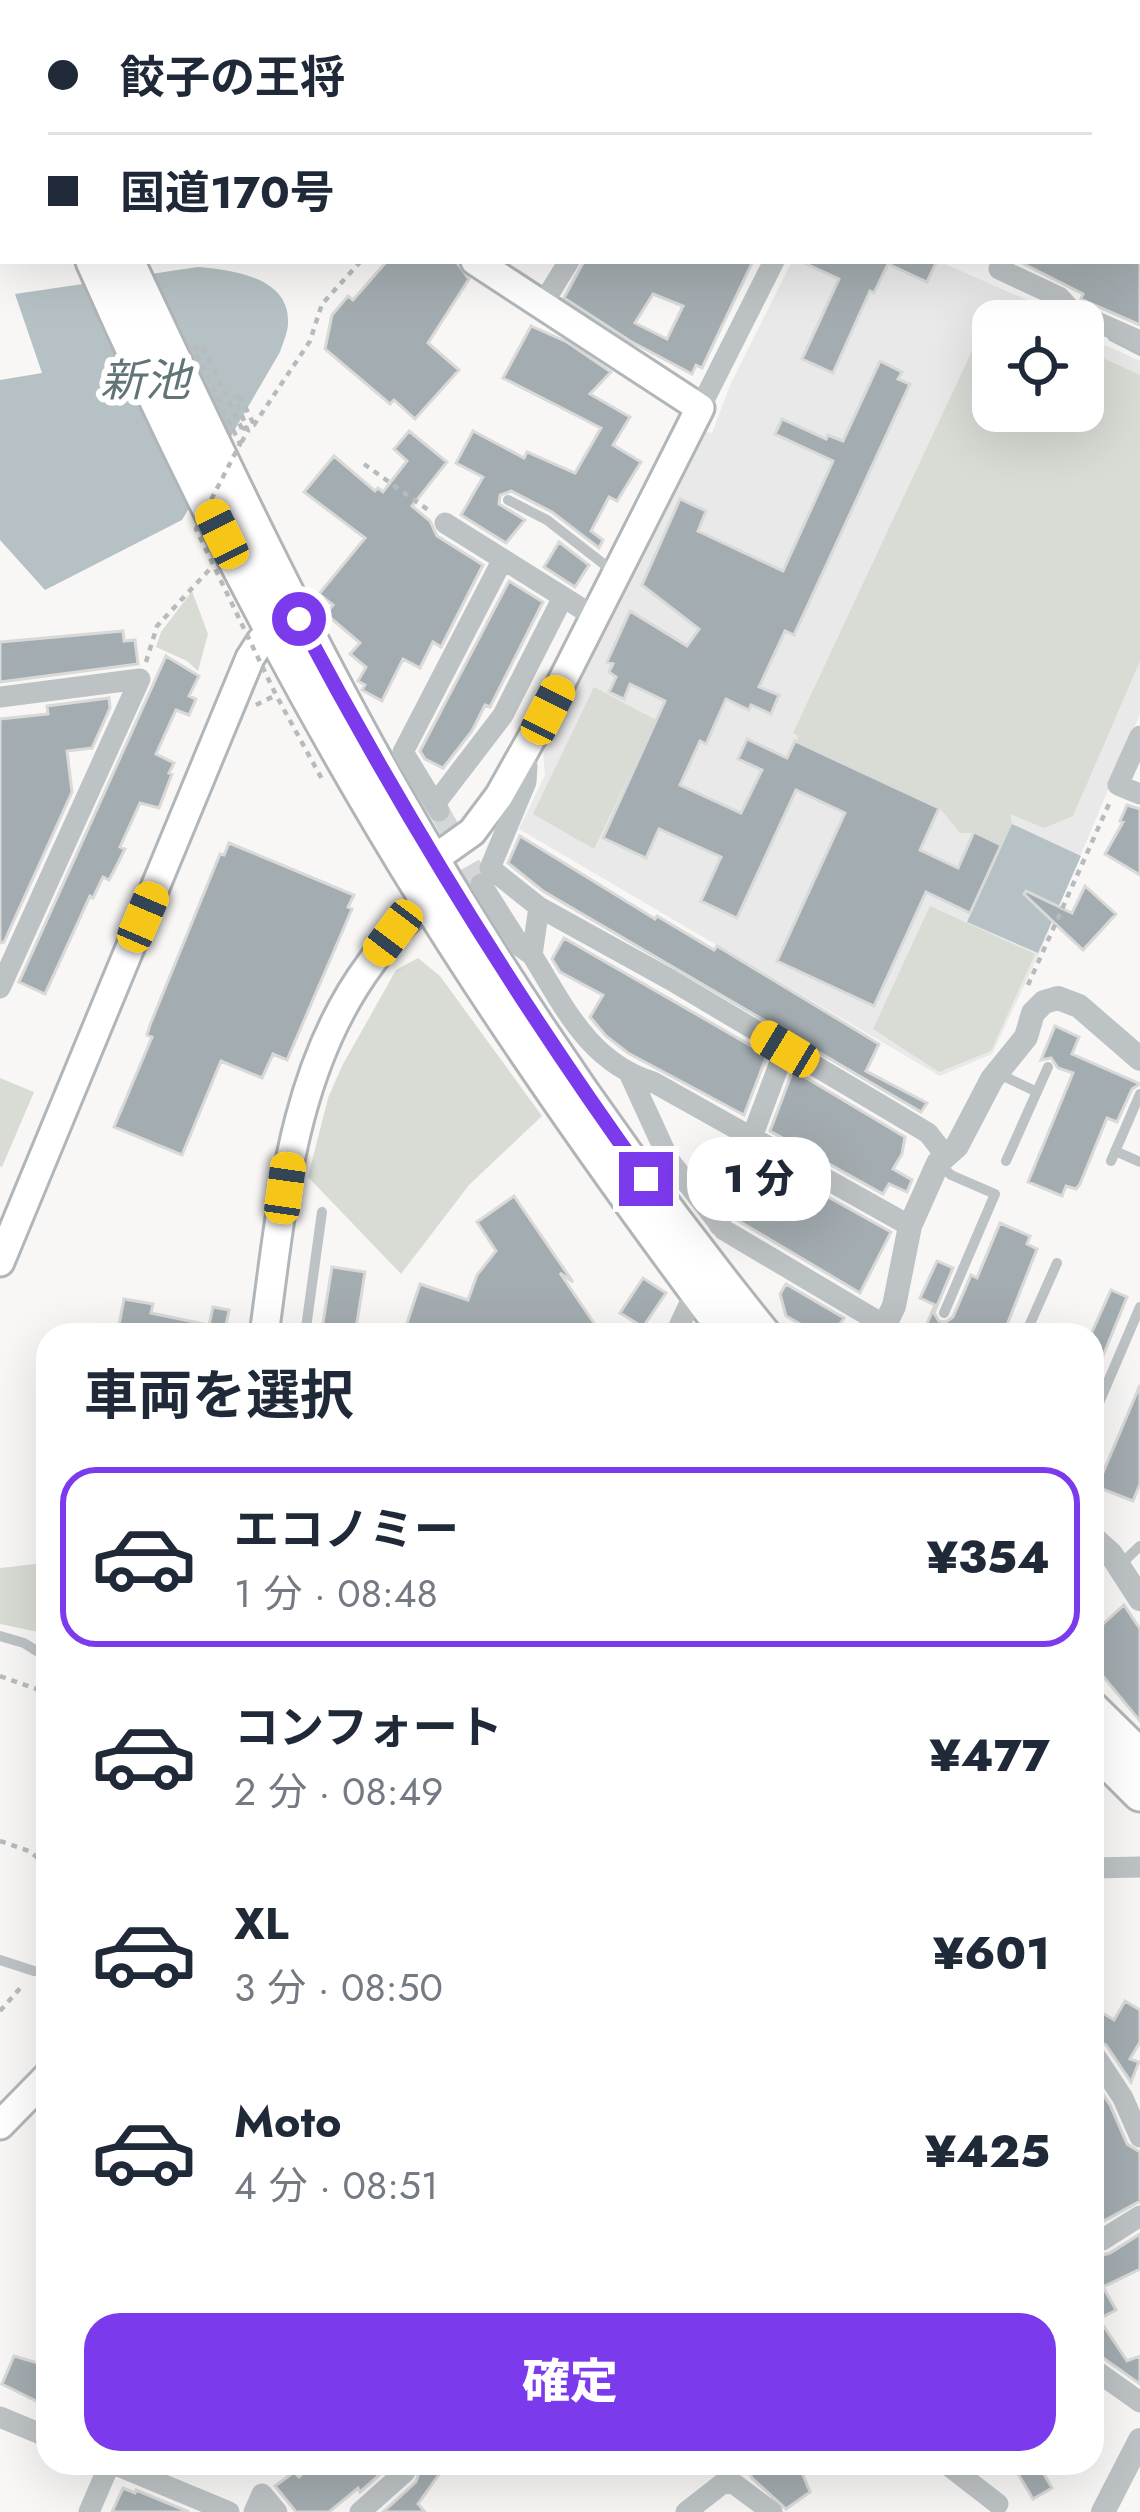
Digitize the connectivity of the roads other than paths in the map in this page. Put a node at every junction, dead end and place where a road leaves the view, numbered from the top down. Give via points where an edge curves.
1 (95, 264) edge
2 (129, 264) edge
3 (480, 264) edge
4 (567, 264) edge
5 (772, 264) edge
6 (1002, 264) edge
7 (542, 305) junction
8 (1140, 341) edge
9 (700, 408) junction
10 (220, 443) junction
11 (508, 500) dead end
12 (445, 523) road end
13 (503, 559) junction
14 (617, 574) junction
15 (562, 599) junction
16 (595, 617) junction
17 (286, 625) junction
18 (0, 697) edge
19 (1140, 736) edge
20 (520, 758) junction
21 (1140, 794) edge
22 (434, 859) junction
23 (481, 884) tunnel mouth
24 (429, 903) junction
25 (539, 907) junction
26 (532, 955) junction
27 (0, 988) edge
28 (785, 1049) junction
29 (1140, 1059) edge
30 (1048, 1067) dead end
31 (997, 1073) junction
32 (630, 1075) junction
33 (1037, 1092) junction
34 (1140, 1094) edge
35 (751, 1136) junction
36 (942, 1159) junction
37 (1006, 1161) dead end
38 (1140, 1162) edge
39 (322, 1212) dead end
40 (718, 1225) junction
41 (910, 1226) junction
42 (0, 1262) edge
43 (1057, 1263) dead end
44 (701, 1298) junction
45 (1140, 1307) edge
46 (944, 1313) dead end
47 (266, 1323) edge
48 (307, 1323) edge
49 (681, 1323) edge
50 (720, 1323) edge
51 (755, 1323) edge
52 (872, 1323) edge
53 (890, 1323) edge
54 (1030, 1323) edge
55 (1104, 1376) edge
56 (1140, 1546) edge
57 (1104, 1550) edge
58 (1118, 1566) junction
59 (1140, 1599) edge
60 (0, 1636) edge
61 (36, 1650) edge
62 (1104, 1721) edge
63 (1140, 1756) edge
64 (1104, 1758) edge
65 (1140, 1794) edge
66 (1140, 1867) edge
67 (1104, 1868) edge
68 (0, 1960) edge
69 (34, 1971) dead end
70 (1104, 2065) edge
71 (36, 2088) edge
72 (1131, 2094) edge
73 (0, 2125) edge
74 (1140, 2137) edge
75 (1140, 2216) edge
76 (1104, 2239) edge
77 (1104, 2376) edge
78 (1140, 2402) edge
79 (0, 2417) edge
80 (36, 2432) edge
81 (1140, 2440) edge
82 (105, 2475) edge
83 (139, 2475) edge
84 (402, 2475) edge
85 (723, 2475) edge
86 (727, 2475) edge
87 (964, 2475) edge
88 (995, 2494) dead end
89 (89, 2512) edge
90 (229, 2512) edge
91 (254, 2512) edge
92 (277, 2512) edge
93 (360, 2512) edge
94 (686, 2512) edge
95 (772, 2512) edge
96 (1103, 2512) edge

1 - 10 highway
2 - 10 highway
3 - 7 main road
4 - 7 street
5 - 9 street
6 - 8 street
7 - 9 main road
9 - 14 main road
10 - 17 highway
11 - 14 lane
12 - 13 street
13 - 15 street
13 - 15 street via 403,752 437,808 503,715
14 - 16 main road
15 - 16 street
16 - 20 main road
17 - 22 highway
17 - 24 highway
17 - 42 main road via 250,658
18 - 27 street via 140,679
19 - 21 street via 1118,785
20 - 22 main road via 472,832
20 - 25 street via 526,782 490,868
22 - 51 highway via 619,1142
23 - 26 street
24 - 44 highway
24 - 47 main road via 403,922 356,983 321,1056 292,1141
25 - 26 street
25 - 28 street
26 - 32 street via 582,1036
28 - 35 street
28 - 36 street via 928,1133
29 - 31 street via 1058,998 1033,1013
30 - 33 lane
31 - 33 lane
31 - 36 street via 958,1146
32 - 35 street
32 - 40 street via 669,1160
33 - 37 lane
34 - 38 lane via 1113,1156
35 - 40 street
35 - 41 street
36 - 41 street
36 - 46 lane via 951,1175 995,1194
39 - 48 lane
40 - 52 street
41 - 53 street
43 - 54 lane
44 - 49 street
44 - 50 highway
45 - 55 lane
56 - 58 lane
57 - 58 street
58 - 59 street
60 - 61 lane
62 - 63 highway
64 - 65 highway
66 - 67 street
68 - 69 lane
70 - 72 street
71 - 73 main road
72 - 74 street
75 - 76 street
77 - 78 street
79 - 80 street
81 - 96 street
82 - 89 street
83 - 90 street
84 - 93 street
85 - 94 street
86 - 95 street
87 - 88 street
91 - 92 street via 262,2494

